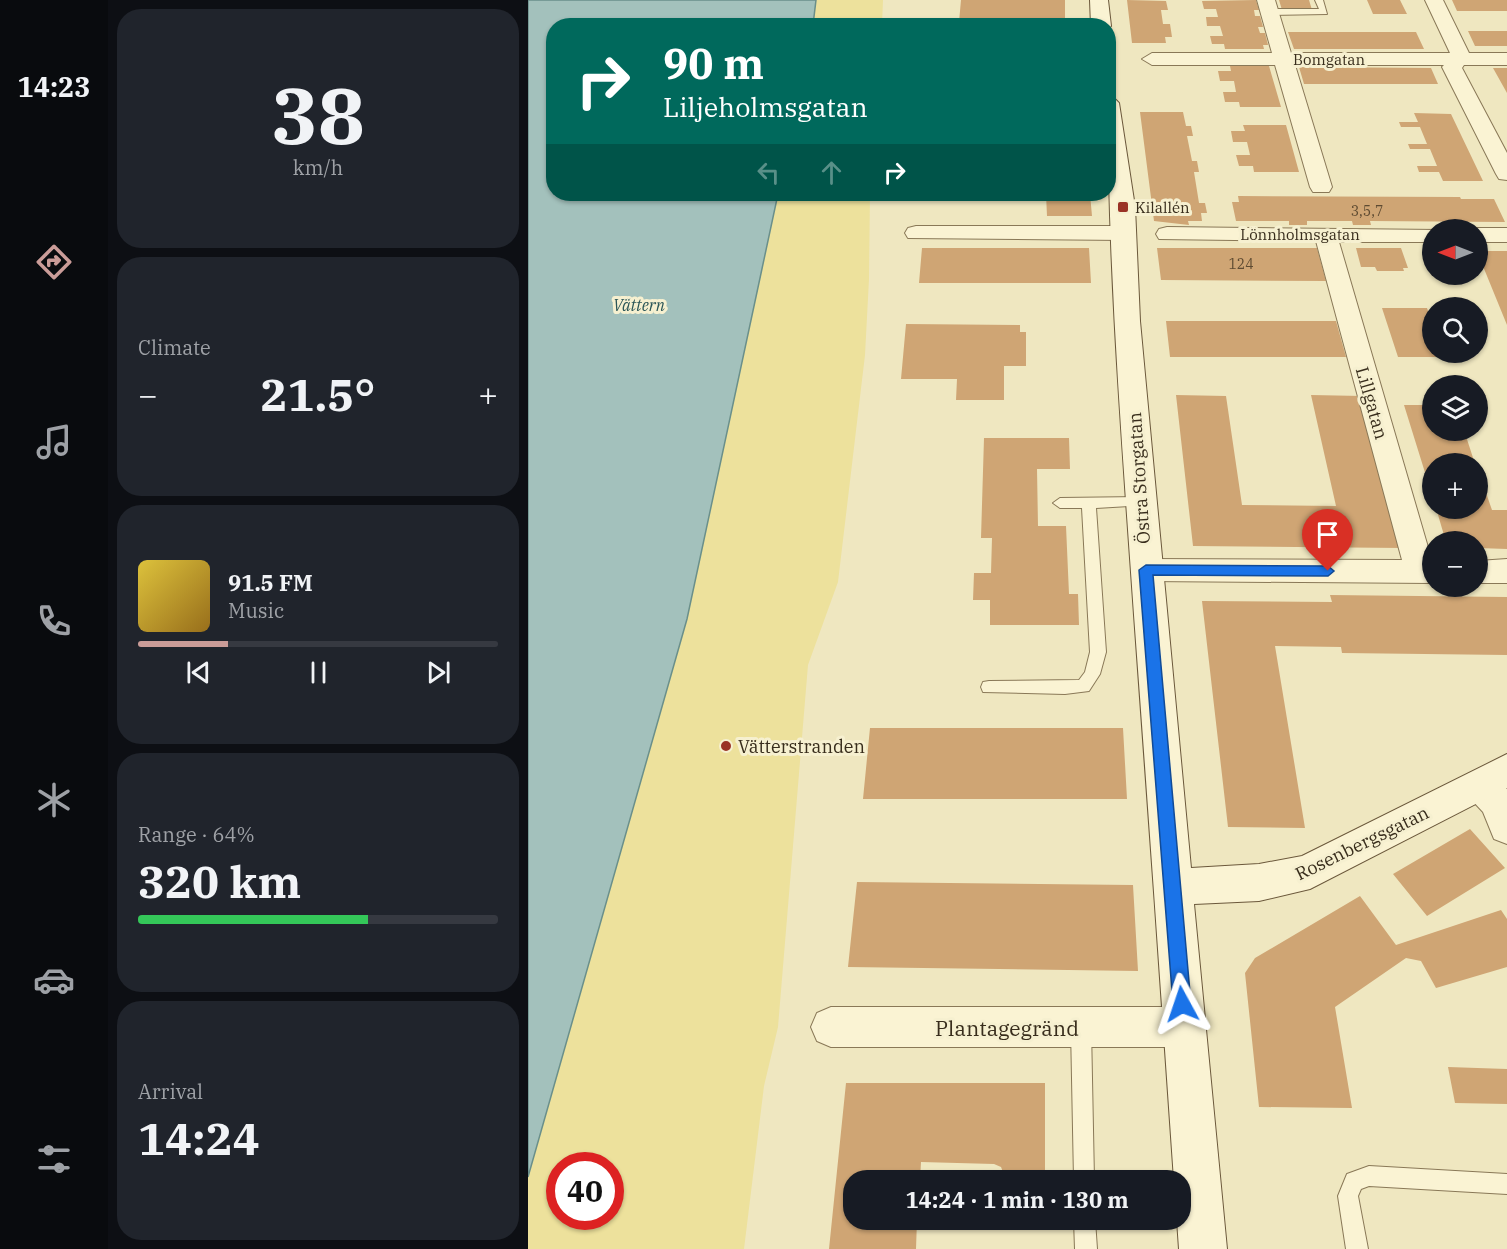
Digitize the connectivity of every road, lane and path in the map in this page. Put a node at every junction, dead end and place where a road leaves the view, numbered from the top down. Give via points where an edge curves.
1 (1099, 0) edge
2 (1319, 0) edge
3 (1434, 0) edge
4 (1268, 6) edge
5 (1100, 18) edge
6 (1285, 58) junction
7 (1152, 59) dead end
8 (1459, 59) junction
9 (1507, 59) edge
10 (1116, 168) edge
11 (1507, 174) edge
12 (1321, 187) dead end
13 (916, 233) dead end
14 (1124, 233) junction
15 (1167, 234) dead end
16 (1325, 234) junction
17 (1422, 235) edge
18 (1488, 235) edge
19 (1507, 235) edge
20 (1089, 502) junction
21 (1141, 502) junction
22 (1060, 503) dead end
23 (1422, 559) edge
24 (1146, 570) junction
25 (1422, 572) edge
26 (1488, 572) edge
27 (1507, 572) edge
28 (989, 687) dead end
29 (1493, 777) edge
30 (1507, 828) edge
31 (1171, 886) junction
32 (831, 1027) dead end
33 (1184, 1027) junction
34 (1081, 1028) junction
35 (1084, 1170) edge
36 (1507, 1184) edge
37 (1085, 1230) edge
38 (1086, 1249) edge
39 (1203, 1249) edge
40 (1357, 1249) edge

1 - 5 street
2 - 4 lane via 1324,12
3 - 8 street via 1460,52
4 - 6 street
6 - 7 street, Bomgatan
6 - 8 street, Bomgatan
6 - 12 street
8 - 9 street, Bomgatan
8 - 11 street via 1452,67
10 - 14 street, Östra Storgatan
13 - 14 street
14 - 21 street, Östra Storgatan
15 - 16 street, Lönnholmsgatan
16 - 17 street, Lönnholmsgatan
16 - 23 street, Lillgatan
18 - 19 street
20 - 21 lane
20 - 22 lane
20 - 28 lane via 1098,652 1092,674 1083,686
21 - 24 street, Östra Storgatan
24 - 25 street
24 - 31 street, Östra Storgatan
26 - 27 street
29 - 30 street via 1497,803
29 - 31 street, Rosenbergsgatan via 1310,871 1285,880
31 - 33 street, Östra Storgatan
32 - 34 street, Plantagegränd
33 - 34 street, Plantagegränd
33 - 39 street, Östra Storgatan
34 - 35 lane
36 - 40 lane via 1369,1176 1354,1181 1348,1197
37 - 38 lane

